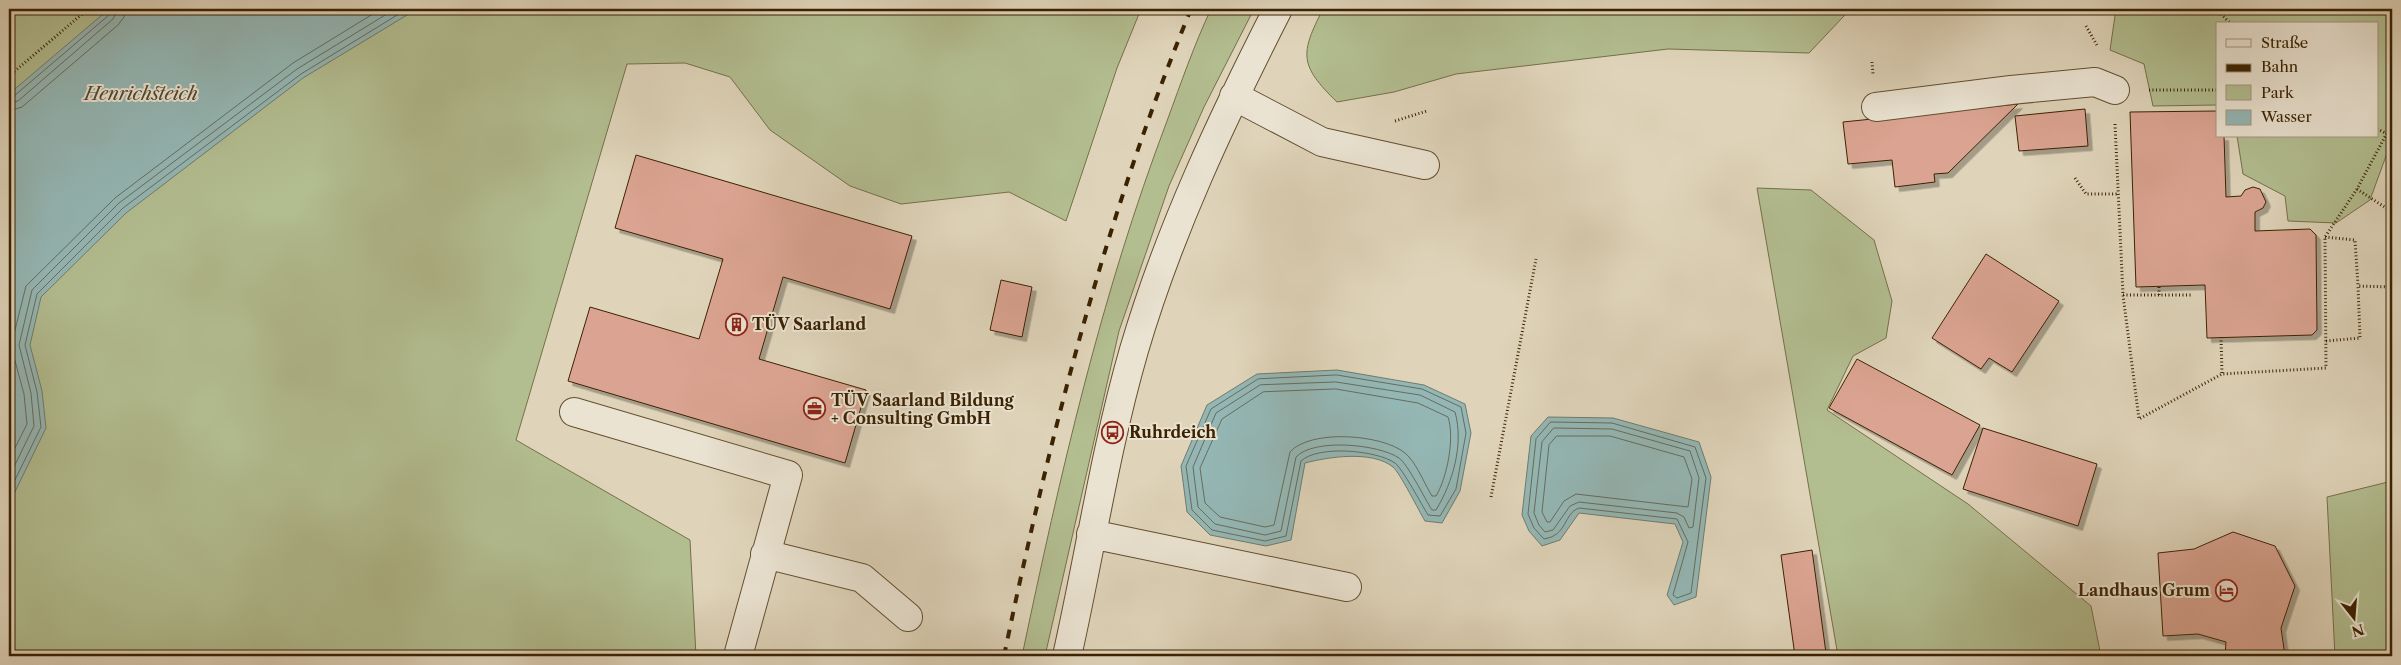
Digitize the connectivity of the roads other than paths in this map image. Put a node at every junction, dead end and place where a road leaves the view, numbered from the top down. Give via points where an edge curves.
1 (1278, 9) edge
2 (2116, 90) road end
3 (1234, 96) junction
4 (1876, 107) dead end
5 (1425, 165) dead end
6 (574, 412) dead end
7 (1091, 534) junction
8 (765, 554) junction
9 (1347, 587) dead end
10 (908, 617) dead end
11 (738, 656) edge
12 (1067, 656) edge

1 - 3 street
2 - 4 street via 2095,82
3 - 5 street via 1322,142
3 - 7 street via 1187,200 1158,276 1115,422
6 - 8 street via 788,475
7 - 9 street
7 - 12 street
8 - 10 street via 862,578
8 - 11 street

